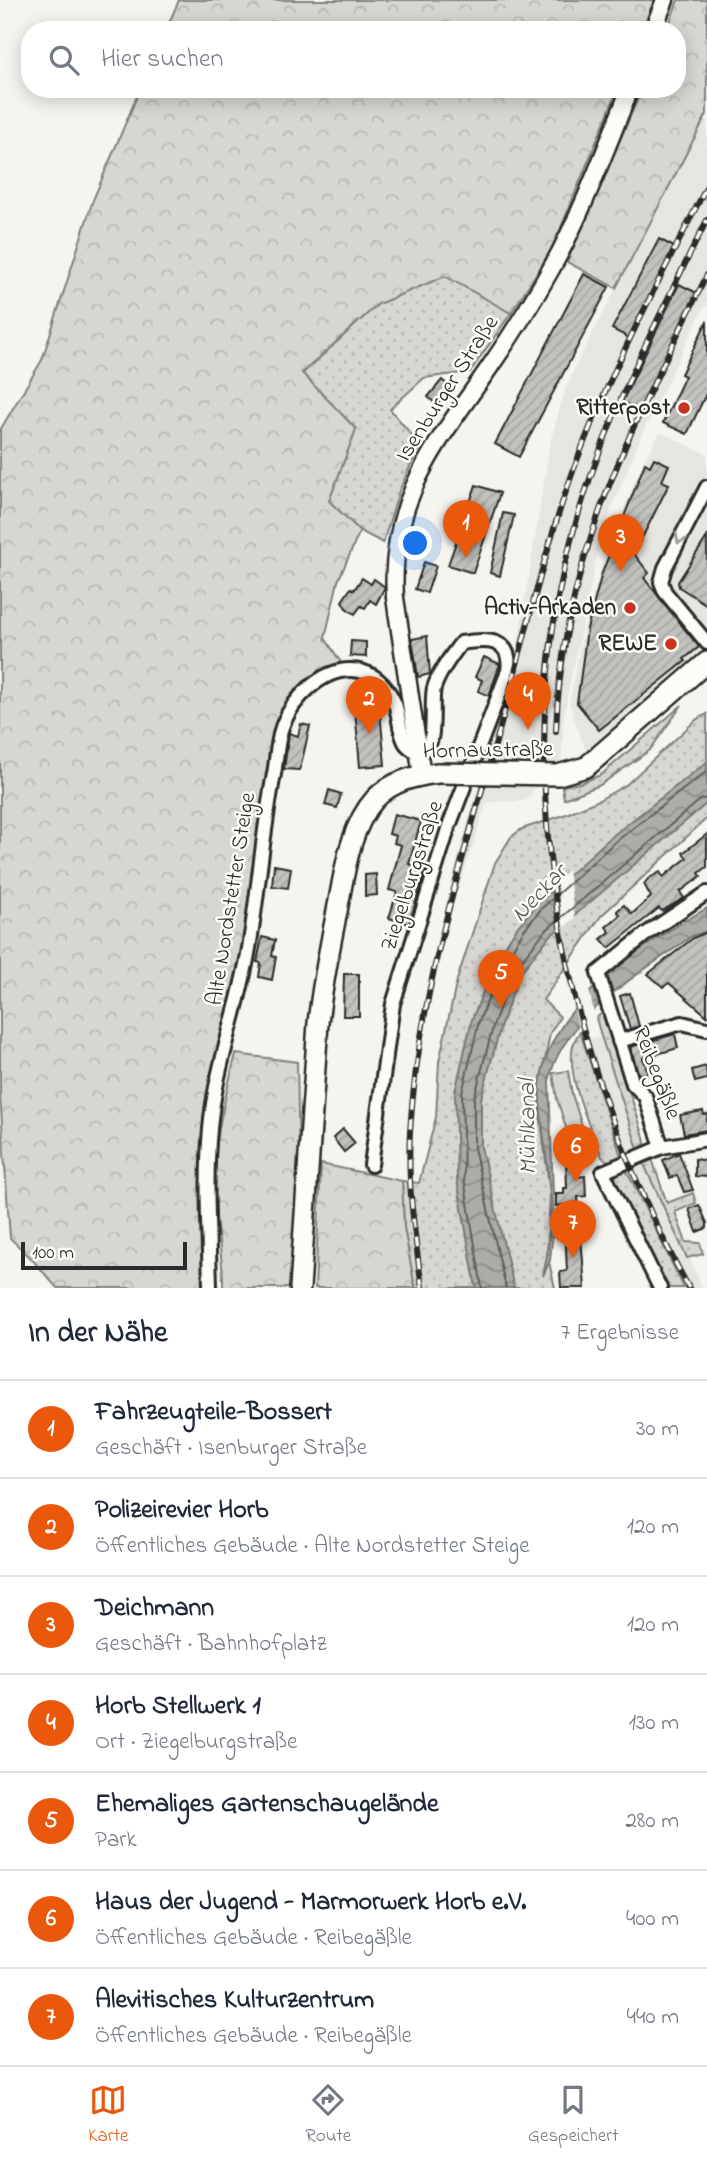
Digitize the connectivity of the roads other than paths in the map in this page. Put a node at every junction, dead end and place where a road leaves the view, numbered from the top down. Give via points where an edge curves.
1 (665, 0) edge
2 (657, 21) edge
3 (626, 98) edge
4 (707, 487) edge
5 (707, 643) edge
6 (707, 662) edge
7 (419, 751) junction
8 (430, 774) junction
9 (707, 893) edge
10 (707, 1029) edge
11 (619, 1041) junction
12 (707, 1139) edge
13 (662, 1147) junction
14 (371, 1164) dead end
15 (210, 1288) edge
16 (300, 1288) edge
17 (660, 1288) edge

1 - 2 street
3 - 7 street, Isenburger Straße via 557,257 512,334 436,444 404,512 394,577
4 -> 5 street via 661,582
6 - 8 main road, Hornaustraße, bridge via 685,689 586,767 558,775
7 - 8 street, Isenburger Straße
7 - 14 street, Ziegelburgstraße via 431,741 433,690 452,655 461,643 495,641 506,653 508,671 449,826 393,1003
7 - 15 street, Alte Nordstetter Steige via 404,743 387,690 363,671 348,669 309,688 283,724 263,832 250,944 210,1126
8 - 16 main road, Hornaustraße via 403,780 382,792 355,833 318,1023
9 - 11 street, Reibegäßle via 646,934 599,977
10 - 11 street via 682,1023
11 - 13 street, Reibegäßle
12 - 13 street, Reibegäßle
13 - 17 street, Reibegäßle via 603,1171

